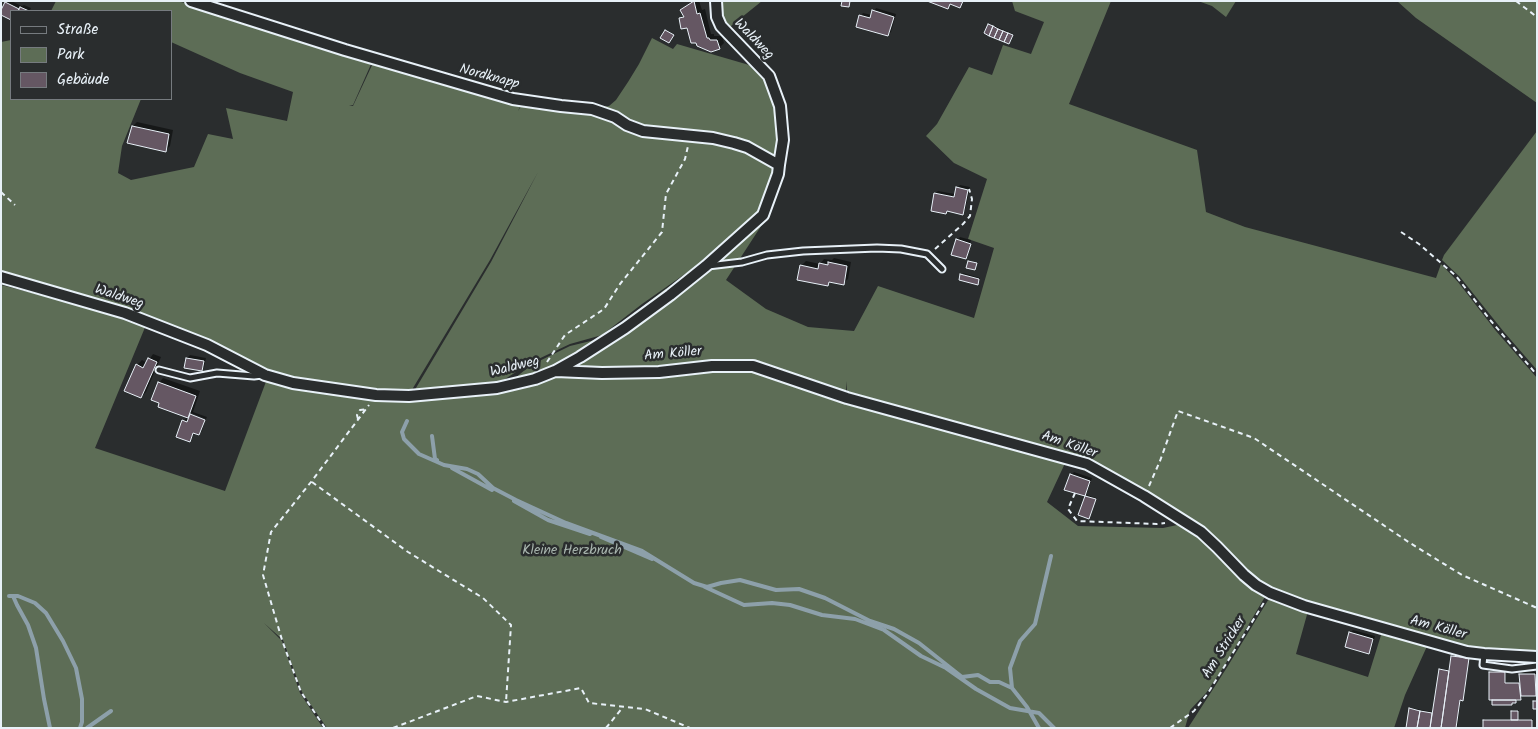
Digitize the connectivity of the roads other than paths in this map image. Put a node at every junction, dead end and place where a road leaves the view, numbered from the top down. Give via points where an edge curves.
1 (191, 1) edge
2 (716, 1) edge
3 (779, 165) junction
4 (706, 266) junction
5 (942, 269) dead end
6 (1, 277) edge
7 (159, 370) dead end
8 (556, 371) junction
9 (265, 375) junction
10 (1484, 654) junction
11 (1537, 657) edge
12 (1537, 666) edge

1 - 3 street, Nordknapp via 513,99 592,109 642,131 734,143
2 - 3 street, Waldweg via 721,26 769,76 780,106 783,140
3 - 4 street, Waldweg via 763,215
4 - 5 lane via 767,255 841,248 915,251 927,254
4 - 8 street, Waldweg via 625,328
6 - 9 street, Waldweg via 125,313 207,345
7 - 9 lane via 190,378 217,373
8 - 9 street, Waldweg via 497,388 409,396 376,395 293,383
8 - 10 street, Am Köller via 659,372 712,366 753,366 847,398 1087,464 1201,532 1244,575 1270,593 1350,620
10 - 11 street, Am Köller
10 - 12 lane via 1483,665 1512,669

